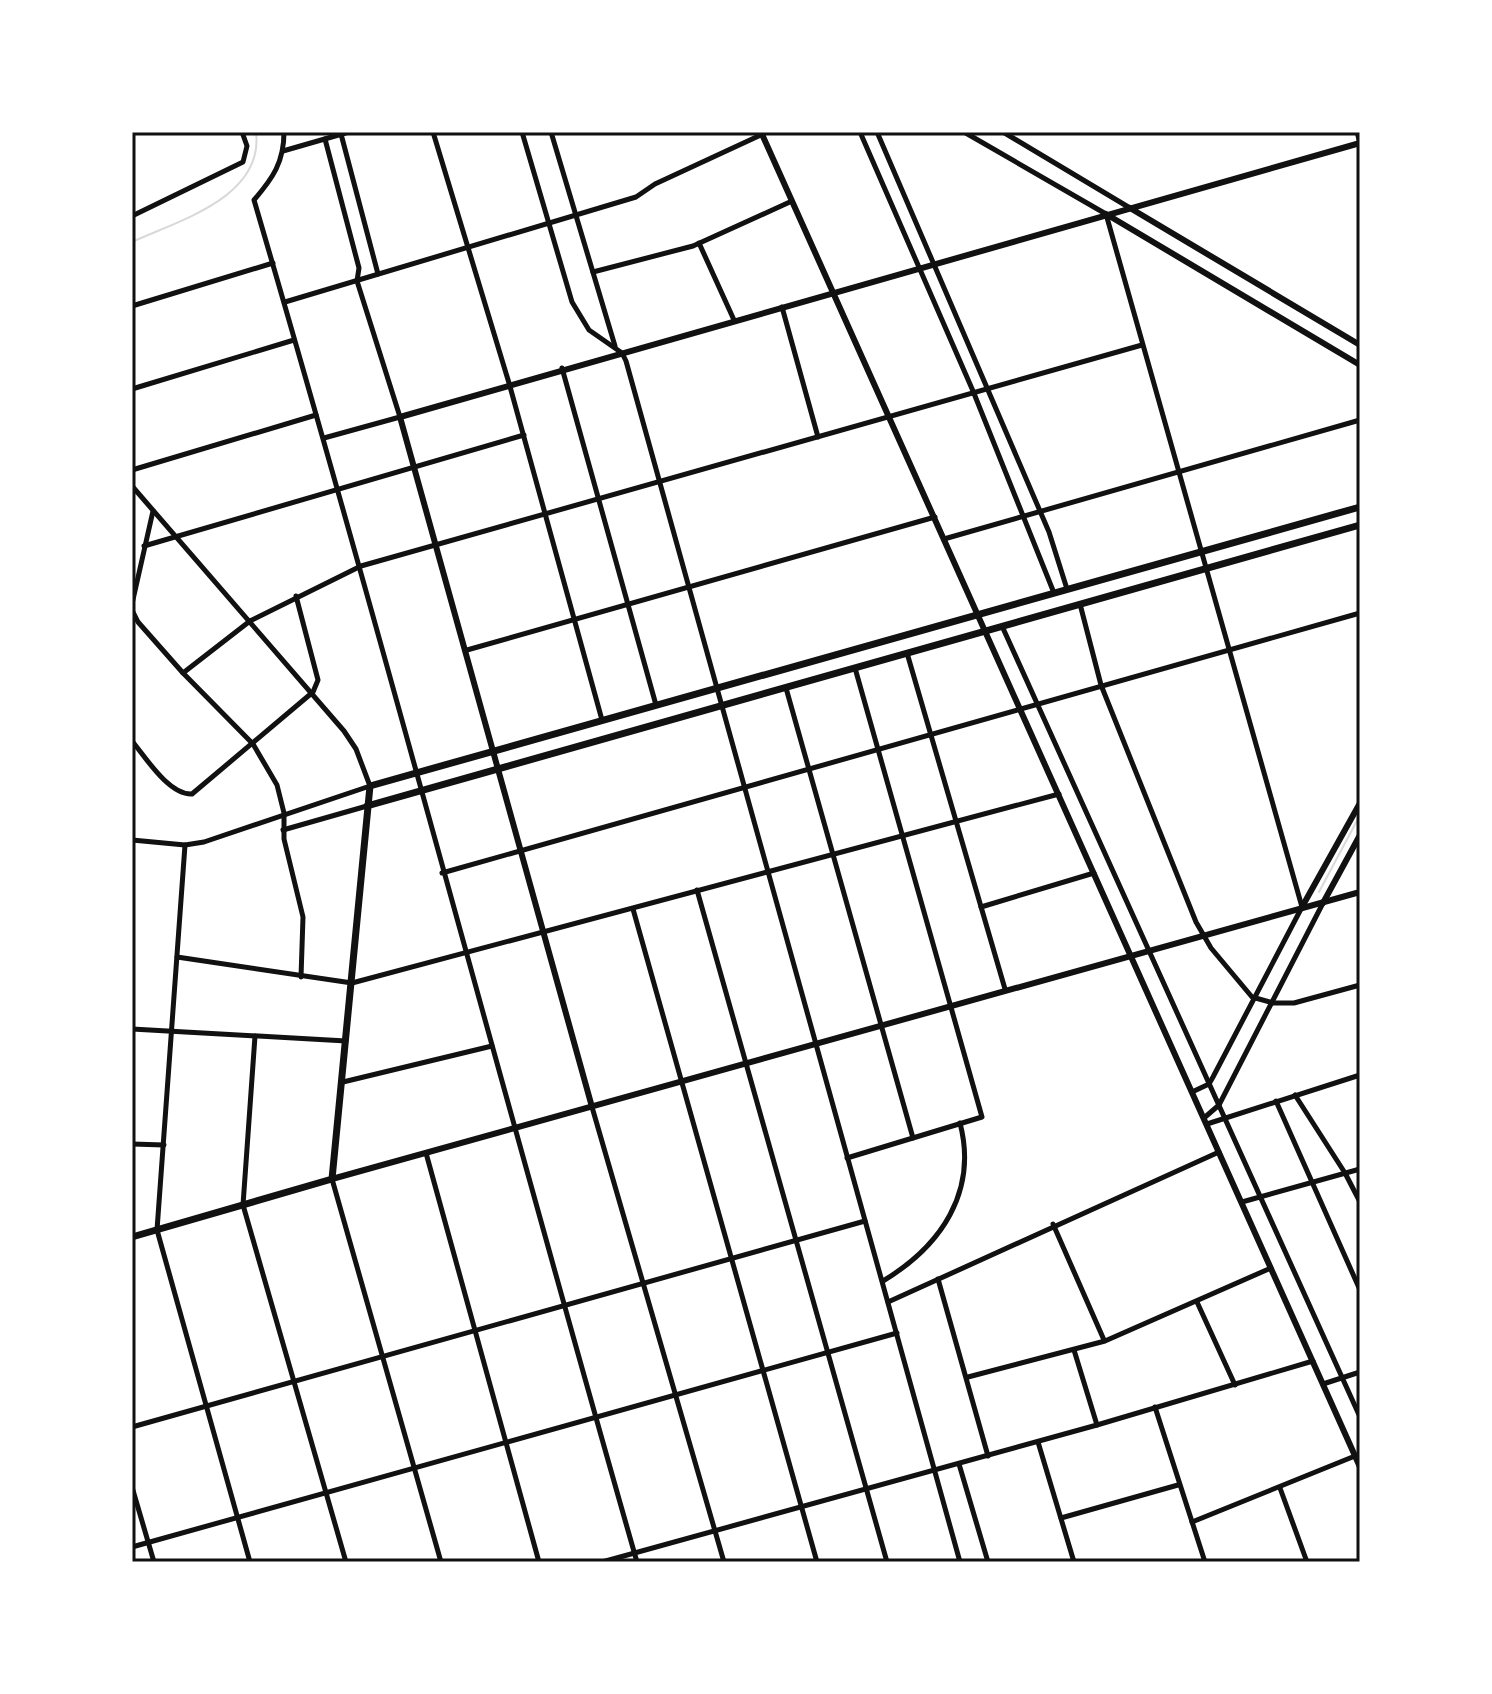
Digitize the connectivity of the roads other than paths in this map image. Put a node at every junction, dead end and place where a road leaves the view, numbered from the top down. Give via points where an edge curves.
1 (242, 132) edge
2 (284, 132) edge
3 (349, 132) edge
4 (433, 132) edge
5 (522, 132) edge
6 (551, 132) edge
7 (860, 132) edge
8 (877, 132) edge
9 (964, 132) edge
10 (1003, 132) edge
11 (1357, 132) edge
12 (763, 133) edge
13 (341, 134) junction
14 (976, 135) edge
15 (325, 139) junction
16 (1360, 143) edge
17 (283, 151) junction
18 (792, 201) junction
19 (1130, 208) junction
20 (1106, 214) junction
21 (132, 216) edge
22 (576, 217) junction
23 (550, 225) junction
24 (699, 243) junction
25 (467, 249) junction
26 (273, 262) junction
27 (932, 263) junction
28 (917, 267) junction
29 (593, 272) junction
30 (378, 274) junction
31 (357, 281) junction
32 (833, 291) junction
33 (285, 302) junction
34 (132, 306) edge
35 (782, 307) junction
36 (734, 320) junction
37 (294, 340) junction
38 (1142, 345) junction
39 (1360, 345) edge
40 (615, 347) junction
41 (622, 353) junction
42 (1360, 365) edge
43 (562, 368) junction
44 (509, 383) junction
45 (986, 388) junction
46 (132, 389) edge
47 (973, 391) junction
48 (316, 415) junction
49 (889, 416) junction
50 (400, 417) junction
51 (1360, 420) edge
52 (524, 435) junction
53 (818, 437) junction
54 (324, 438) junction
55 (414, 466) junction
56 (132, 470) edge
57 (1178, 472) junction
58 (657, 481) junction
59 (132, 486) edge
60 (337, 488) junction
61 (596, 499) junction
62 (1360, 507) edge
63 (154, 510) junction
64 (1039, 511) junction
65 (544, 514) junction
66 (1024, 516) junction
67 (935, 517) junction
68 (1360, 525) edge
69 (174, 534) junction
70 (944, 539) junction
71 (437, 544) junction
72 (144, 546) junction
73 (1200, 552) junction
74 (361, 566) junction
75 (1205, 569) junction
76 (688, 587) junction
77 (1067, 589) junction
78 (1054, 593) junction
79 (296, 596) junction
80 (628, 603) junction
81 (132, 604) edge
82 (1080, 604) junction
83 (132, 610) edge
84 (1360, 613) edge
85 (978, 614) junction
86 (575, 619) junction
87 (250, 621) junction
88 (1002, 626) junction
89 (986, 631) junction
90 (467, 650) junction
91 (1227, 650) junction
92 (907, 653) junction
93 (855, 668) junction
94 (183, 673) junction
95 (1101, 685) junction
96 (717, 688) junction
97 (786, 688) junction
98 (313, 692) junction
99 (1036, 704) junction
100 (656, 705) junction
101 (722, 705) junction
102 (1020, 708) junction
103 (602, 720) junction
104 (930, 735) junction
105 (132, 741) edge
106 (253, 744) junction
107 (879, 749) junction
108 (495, 751) junction
109 (809, 768) junction
110 (499, 769) junction
111 (415, 773) junction
112 (744, 785) junction
113 (370, 786) junction
114 (420, 791) junction
115 (1059, 794) junction
116 (1360, 803) edge
117 (367, 806) junction
118 (284, 813) junction
119 (956, 820) junction
120 (283, 830) junction
121 (903, 833) junction
122 (1360, 835) edge
123 (132, 840) edge
124 (185, 845) junction
125 (522, 850) junction
126 (833, 853) junction
127 (767, 871) junction
128 (442, 873) junction
129 (1094, 873) junction
130 (697, 890) junction
131 (1360, 892) edge
132 (1323, 903) junction
133 (981, 907) junction
134 (1302, 907) junction
135 (633, 909) junction
136 (542, 932) junction
137 (1202, 934) junction
138 (1147, 949) junction
139 (465, 953) junction
140 (1131, 954) junction
141 (177, 957) junction
142 (301, 977) junction
143 (352, 983) junction
144 (1360, 985) edge
145 (1005, 989) junction
146 (1252, 997) junction
147 (1273, 1003) junction
148 (952, 1004) junction
149 (882, 1024) junction
150 (132, 1029) edge
151 (172, 1030) junction
152 (255, 1036) junction
153 (347, 1041) junction
154 (814, 1044) junction
155 (492, 1046) junction
156 (747, 1063) junction
157 (1360, 1075) edge
158 (681, 1081) junction
159 (343, 1082) junction
160 (1209, 1084) junction
161 (1192, 1092) junction
162 (1295, 1095) junction
163 (1276, 1101) junction
164 (1219, 1105) junction
165 (592, 1107) junction
166 (1225, 1117) junction
167 (1205, 1121) junction
168 (960, 1123) junction
169 (514, 1129) junction
170 (913, 1138) junction
171 (132, 1144) edge
172 (164, 1145) junction
173 (1219, 1152) junction
174 (426, 1153) junction
175 (847, 1158) junction
176 (1360, 1169) edge
177 (1345, 1173) junction
178 (332, 1179) junction
179 (1312, 1182) junction
180 (1261, 1197) junction
181 (1242, 1202) junction
182 (1360, 1202) edge
183 (243, 1205) junction
184 (865, 1221) junction
185 (1053, 1224) junction
186 (157, 1230) junction
187 (132, 1237) edge
188 (797, 1240) junction
189 (732, 1259) junction
190 (1271, 1268) junction
191 (938, 1279) junction
192 (882, 1281) junction
193 (644, 1284) junction
194 (1360, 1290) edge
195 (888, 1302) junction
196 (1197, 1302) junction
197 (565, 1305) junction
198 (475, 1331) junction
199 (897, 1333) junction
200 (1105, 1341) junction
201 (1074, 1350) junction
202 (826, 1353) junction
203 (383, 1357) junction
204 (1313, 1361) junction
205 (764, 1371) junction
206 (1360, 1372) edge
207 (968, 1377) junction
208 (1343, 1378) junction
209 (295, 1381) junction
210 (1323, 1384) junction
211 (1235, 1385) junction
212 (675, 1395) junction
213 (204, 1407) junction
214 (1155, 1407) junction
215 (597, 1417) junction
216 (1360, 1417) edge
217 (1097, 1425) junction
218 (132, 1427) edge
219 (1038, 1442) junction
220 (506, 1443) junction
221 (988, 1456) junction
222 (1355, 1456) junction
223 (959, 1464) junction
224 (1360, 1467) edge
225 (414, 1468) junction
226 (934, 1470) junction
227 (1178, 1485) junction
228 (132, 1487) edge
229 (1280, 1488) junction
230 (866, 1489) junction
231 (325, 1493) junction
232 (802, 1509) junction
233 (237, 1517) junction
234 (1061, 1518) junction
235 (1192, 1522) junction
236 (716, 1532) junction
237 (149, 1542) junction
238 (132, 1547) edge
239 (634, 1553) junction
240 (154, 1562) edge
241 (250, 1562) edge
242 (346, 1562) edge
243 (441, 1562) edge
244 (539, 1562) edge
245 (602, 1562) edge
246 (637, 1562) edge
247 (724, 1562) edge
248 (817, 1562) edge
249 (887, 1562) edge
250 (960, 1562) edge
251 (988, 1562) edge
252 (1074, 1562) edge
253 (1205, 1562) edge
254 (1307, 1562) edge

1 - 21 street via 247,146 243,162
2 - 17 street
3 - 13 street
4 - 25 street
5 - 23 street
6 - 22 street
7 - 28 street
8 - 27 street
9 - 14 street
10 - 19 street
11 - 16 street
12 - 18 street
12 - 22 street via 636,197
13 - 15 street
13 - 30 street
14 - 20 street
15 - 17 street
15 - 31 street via 359,268
16 - 19 street
17 - 26 street via 274,177 254,200
18 - 24 street
18 - 32 street
19 - 20 street
19 - 39 street
20 - 27 street
20 - 38 street
20 - 42 street
22 - 23 street
22 - 29 street
23 - 25 street
23 - 40 street via 578,316
24 - 29 street
24 - 36 street
25 - 30 street
25 - 44 street
26 - 33 street
26 - 34 street
27 - 28 street
27 - 45 street
28 - 32 street
28 - 47 street
29 - 40 street
30 - 31 street
31 - 33 street
31 - 50 street
32 - 35 street
32 - 49 street
33 - 37 street
35 - 36 street
35 - 53 street
36 - 41 street
37 - 46 street
37 - 48 street
38 - 45 street
38 - 57 street
40 - 41 street
41 - 43 street
41 - 58 street
43 - 44 street
43 - 61 street
44 - 50 street
44 - 52 street
45 - 47 street
45 - 64 street
47 - 49 street
47 - 66 street
48 - 54 street
48 - 56 street
49 - 53 street
49 - 67 street
50 - 54 street
50 - 55 street
51 - 57 street
52 - 55 street
52 - 65 street
53 - 58 street
54 - 60 street
55 - 60 street
55 - 71 street
57 - 64 street
57 - 73 street
58 - 61 street
58 - 76 street
59 - 63 street
60 - 69 street
60 - 74 street
61 - 65 street
61 - 80 street
62 - 73 main road
63 - 69 street
63 - 72 street
64 - 66 street
64 - 77 street
65 - 71 street
65 - 86 street
66 - 70 street
66 - 78 street
67 - 70 street
67 - 76 street
68 - 75 main road
69 - 72 street
69 - 87 street
70 - 85 street
71 - 74 street
71 - 90 street
72 - 81 street
73 - 75 street
73 - 77 main road
74 - 79 street
74 - 111 street
75 - 82 main road
75 - 91 street
76 - 80 street
76 - 96 street
77 - 78 main road
78 - 85 main road
79 - 87 street
79 - 98 street via 318,680
80 - 86 street
80 - 100 street
82 - 88 main road
82 - 95 street
83 - 94 street
84 - 91 street
85 - 89 street
85 - 96 main road
86 - 90 street
86 - 103 street
87 - 94 street
87 - 98 street
88 - 89 main road
88 - 99 street
89 - 92 main road
89 - 102 street
90 - 108 street
91 - 95 street
91 - 134 street
92 - 93 main road
92 - 104 street
93 - 97 main road
93 - 107 street
94 - 106 street
95 - 99 street
95 - 137 street
96 - 100 main road
96 - 101 street
97 - 101 main road
97 - 109 street
98 - 106 street
98 - 113 street via 356,749
99 - 102 street
99 - 138 street
100 - 103 main road
101 - 110 main road
101 - 112 street
102 - 104 street
102 - 115 street
103 - 108 main road
104 - 107 street
104 - 119 street
105 - 106 street via 185,794 192,794
106 - 118 street via 277,785
107 - 109 street
107 - 121 street
108 - 110 street
108 - 111 main road
109 - 112 street
109 - 126 street
110 - 114 main road
110 - 125 street
111 - 113 main road
111 - 114 street
112 - 125 street
112 - 127 street
113 - 117 main road
113 - 118 street
114 - 117 main road
114 - 128 street
115 - 119 street
115 - 129 street
116 - 134 street
117 - 120 street
117 - 143 main road
118 - 120 street
118 - 124 street
119 - 121 street
119 - 133 street
120 - 142 street via 303,917
121 - 126 street
121 - 148 street
122 - 132 street
123 - 124 street
124 - 141 street
125 - 128 street
125 - 136 street
126 - 127 street
126 - 149 street
127 - 130 street
127 - 154 street
128 - 139 street
129 - 133 street
129 - 140 street
130 - 135 street
130 - 156 street
131 - 132 street
132 - 134 street
132 - 147 street
133 - 145 street
134 - 137 street
134 - 146 street
135 - 136 street
135 - 158 street
136 - 139 street
136 - 165 street
137 - 138 street
137 - 146 street
138 - 140 street
138 - 160 street
139 - 143 street
139 - 155 street
140 - 145 street
140 - 161 street
141 - 142 street
141 - 151 street
142 - 143 street
143 - 153 main road
144 - 147 street via 1294,1003
145 - 148 street
146 - 147 street
146 - 160 street
147 - 164 street
148 - 149 street
148 - 168 street via 982,1117
149 - 154 street
149 - 170 street
150 - 151 street
151 - 152 street
151 - 172 street
152 - 153 street
152 - 183 street
153 - 159 main road
154 - 156 street
154 - 175 street
155 - 159 street
155 - 169 street
156 - 158 street
156 - 188 street
157 - 162 street
158 - 165 street
158 - 189 street
159 - 178 main road
160 - 161 street
160 - 164 street
161 - 167 street
162 - 163 street
162 - 177 street
163 - 166 street
163 - 179 street
164 - 166 street
164 - 167 street
165 - 169 street
165 - 193 street
166 - 167 street
166 - 180 street
167 - 173 street
168 - 170 street
168 - 192 street via 967,1158 952,1212 921,1251
169 - 174 street
169 - 197 street
170 - 175 street
171 - 172 street
172 - 186 street
173 - 181 street
173 - 185 street
174 - 178 street
174 - 198 street
175 - 184 street
176 - 177 street
177 - 179 street
177 - 182 street
178 - 183 main road
178 - 203 street
179 - 180 street
179 - 194 street
180 - 181 street
180 - 208 street
181 - 190 street
183 - 186 main road
183 - 209 street
184 - 188 street
184 - 192 street
185 - 191 street
185 - 200 street
186 - 187 main road
186 - 213 street
188 - 189 street
188 - 202 street
189 - 193 street
189 - 205 street
190 - 196 street
190 - 204 street
191 - 195 street
191 - 207 street
192 - 195 street
193 - 197 street
193 - 212 street
195 - 199 street
196 - 200 street
196 - 211 street
197 - 198 street
197 - 215 street
198 - 203 street
198 - 220 street
199 - 202 street
199 - 226 street
200 - 201 street
201 - 207 street
201 - 217 street
202 - 205 street
202 - 230 street
203 - 209 street
203 - 225 street
204 - 210 street
204 - 211 street
205 - 212 street
205 - 232 street
206 - 208 street
207 - 221 street
208 - 210 street
208 - 216 street
209 - 213 street
209 - 231 street
210 - 222 street
211 - 214 street
212 - 215 street
212 - 236 street
213 - 218 street
213 - 233 street
214 - 217 street
214 - 227 street
215 - 220 street
215 - 239 street
217 - 219 street
219 - 221 street
219 - 234 street
220 - 225 street
220 - 244 street
221 - 223 street
222 - 224 street
222 - 229 street
223 - 226 street
223 - 251 street
225 - 231 street
225 - 243 street
226 - 230 street
226 - 250 street
227 - 234 street
227 - 235 street
228 - 237 street
229 - 235 street
229 - 254 street
230 - 232 street
230 - 249 street
231 - 233 street
231 - 242 street
232 - 236 street
232 - 248 street
233 - 237 street
233 - 241 street
234 - 252 street
235 - 253 street
236 - 239 street
236 - 247 street
237 - 238 street
237 - 240 street
239 - 245 street
239 - 246 street

